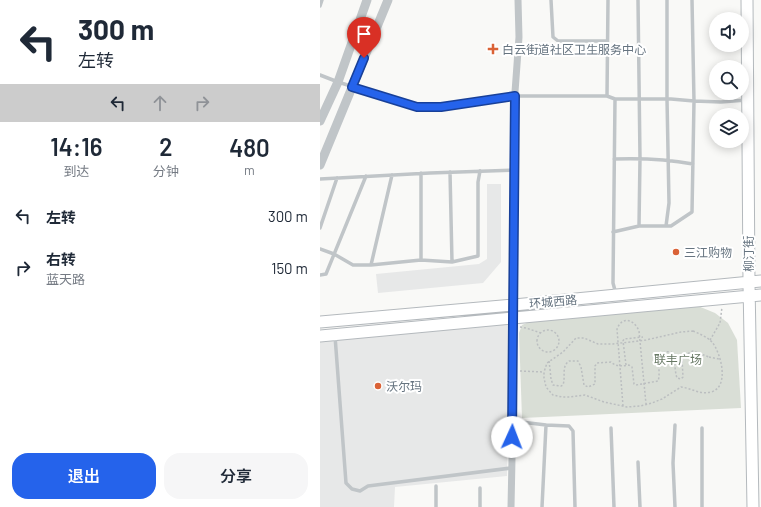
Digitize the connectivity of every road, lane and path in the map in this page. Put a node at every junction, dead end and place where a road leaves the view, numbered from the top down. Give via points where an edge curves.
1 (322, 0) edge
2 (367, 0) edge
3 (388, 0) edge
4 (518, 0) edge
5 (551, 0) edge
6 (608, 0) edge
7 (638, 0) edge
8 (667, 0) edge
9 (692, 0) edge
10 (747, 0) edge
11 (320, 6) edge
12 (607, 41) junction
13 (747, 60) edge
14 (320, 75) edge
15 (338, 82) junction
16 (352, 87) junction
17 (515, 96) junction
18 (607, 96) junction
19 (615, 99) junction
20 (639, 99) junction
21 (667, 99) junction
22 (747, 100) joint
23 (694, 101) junction
24 (320, 121) edge
25 (640, 158) junction
26 (614, 159) junction
27 (667, 160) junction
28 (693, 164) junction
29 (320, 165) edge
30 (514, 170) junction
31 (480, 171) junction
32 (450, 172) junction
33 (421, 173) junction
34 (392, 175) junction
35 (366, 176) junction
36 (337, 178) junction
37 (320, 179) edge
38 (639, 226) junction
39 (666, 226) junction
40 (320, 228) edge
41 (614, 232) junction
42 (320, 249) edge
43 (334, 254) junction
44 (422, 260) junction
45 (452, 262) junction
46 (371, 265) junction
47 (320, 275) edge
48 (761, 281) edge
49 (749, 283) junction
50 (616, 295) junction
51 (761, 295) edge
52 (749, 296) junction
53 (724, 298) junction
54 (514, 305) junction
55 (320, 322) edge
56 (513, 322) junction
57 (540, 333) junction
58 (335, 335) junction
59 (320, 336) edge
60 (643, 337) dead end
61 (710, 340) junction
62 (640, 341) junction
63 (617, 343) junction
64 (719, 359) junction
65 (549, 360) junction
66 (626, 365) junction
67 (513, 371) junction
68 (544, 372) junction
69 (646, 404) junction
70 (623, 406) junction
71 (512, 421) junction
72 (546, 425) junction
73 (675, 425) dead end
74 (611, 428) dead end
75 (702, 428) dead end
76 (638, 462) dead end
77 (511, 468) junction
78 (436, 486) dead end
79 (480, 488) dead end
80 (436, 507) edge
81 (480, 507) edge
82 (511, 507) edge
83 (542, 507) edge
84 (576, 507) edge
85 (614, 507) edge
86 (640, 507) edge
87 (675, 507) edge
88 (702, 507) edge
89 (753, 507) edge

1 - 11 lane
2 - 15 street
3 - 16 street
4 - 17 street via 519,37
5 - 12 lane via 552,37 558,41
6 - 12 lane
7 - 20 lane
8 - 21 lane
9 - 23 lane
10 - 13 main road, 柳汀街
12 - 18 lane
14 - 15 lane
15 - 16 lane
15 - 24 street
16 - 17 lane via 417,107 441,107
16 - 29 street
17 - 18 lane
17 - 30 street
18 - 19 lane
19 - 20 lane
19 - 26 lane
20 - 21 lane
20 - 25 lane
21 - 23 lane
21 - 27 lane
22 - 23 lane
22 - 49 main road, 柳汀街
23 - 28 lane
25 - 26 lane
25 - 27 lane
25 - 38 lane
26 - 41 lane
27 - 28 lane
27 - 39 lane via 669,203
28 - 39 lane via 692,212 671,226
30 - 31 lane
30 - 54 street
31 - 32 lane
31 - 45 lane via 478,256
32 - 33 lane
32 - 45 lane
33 - 34 lane
33 - 44 lane
34 - 35 lane
34 - 46 lane
35 - 36 lane
35 - 43 lane
36 - 37 lane
36 - 40 lane
38 - 39 lane
38 - 41 lane
41 - 50 lane via 613,283
42 - 43 lane
43 - 46 lane via 353,265
43 - 47 lane via 326,274
44 - 45 lane
44 - 46 lane
48 - 49 main road, 环城西路
49 - 50 main road, 环城西路
49 - 52 main road, 柳汀街
50 - 54 main road, 环城西路
51 - 52 main road, 环城西路
52 - 53 main road, 环城西路
52 - 89 main road, 柳汀街
53 - 56 main road, 环城西路
53 - 61 path via 720,323
54 - 55 main road, 环城西路
54 - 56 street
56 - 57 path
56 - 58 main road, 环城西路
56 - 67 street
57 - 57 path via 540,348 550,352 556,349 559,343 556,333 549,330
58 - 59 main road, 环城西路
58 - 77 lane via 346,483 352,489 360,491 368,486
60 - 66 path, bridge via 623,340
61 - 62 path via 693,331
61 - 64 path
62 - 63 path
62 - 63 path via 637,325 631,321 624,321 616,329
62 - 69 path
63 - 65 path via 598,344 584,338 576,338 563,352
63 - 70 path
64 - 66 path, bridge via 694,351 685,355 682,359 681,379 677,378 673,356 670,352 663,352 659,360 658,380 636,385 632,367
64 - 69 path via 722,381 713,391 705,393 680,387 662,399
65 - 66 path, bridge via 553,385 561,386 564,381 564,368 569,361 578,361 584,385 588,387 595,384 597,363
65 - 68 path
67 - 68 path
67 - 71 street
68 - 70 path via 546,387 553,395 566,398 585,394
69 - 70 path
71 - 72 lane
71 - 77 street
72 - 83 lane
72 - 84 lane via 569,426 573,431
73 - 87 lane
74 - 85 lane
75 - 88 lane
76 - 86 lane
77 - 82 street
78 - 80 lane
79 - 81 lane

